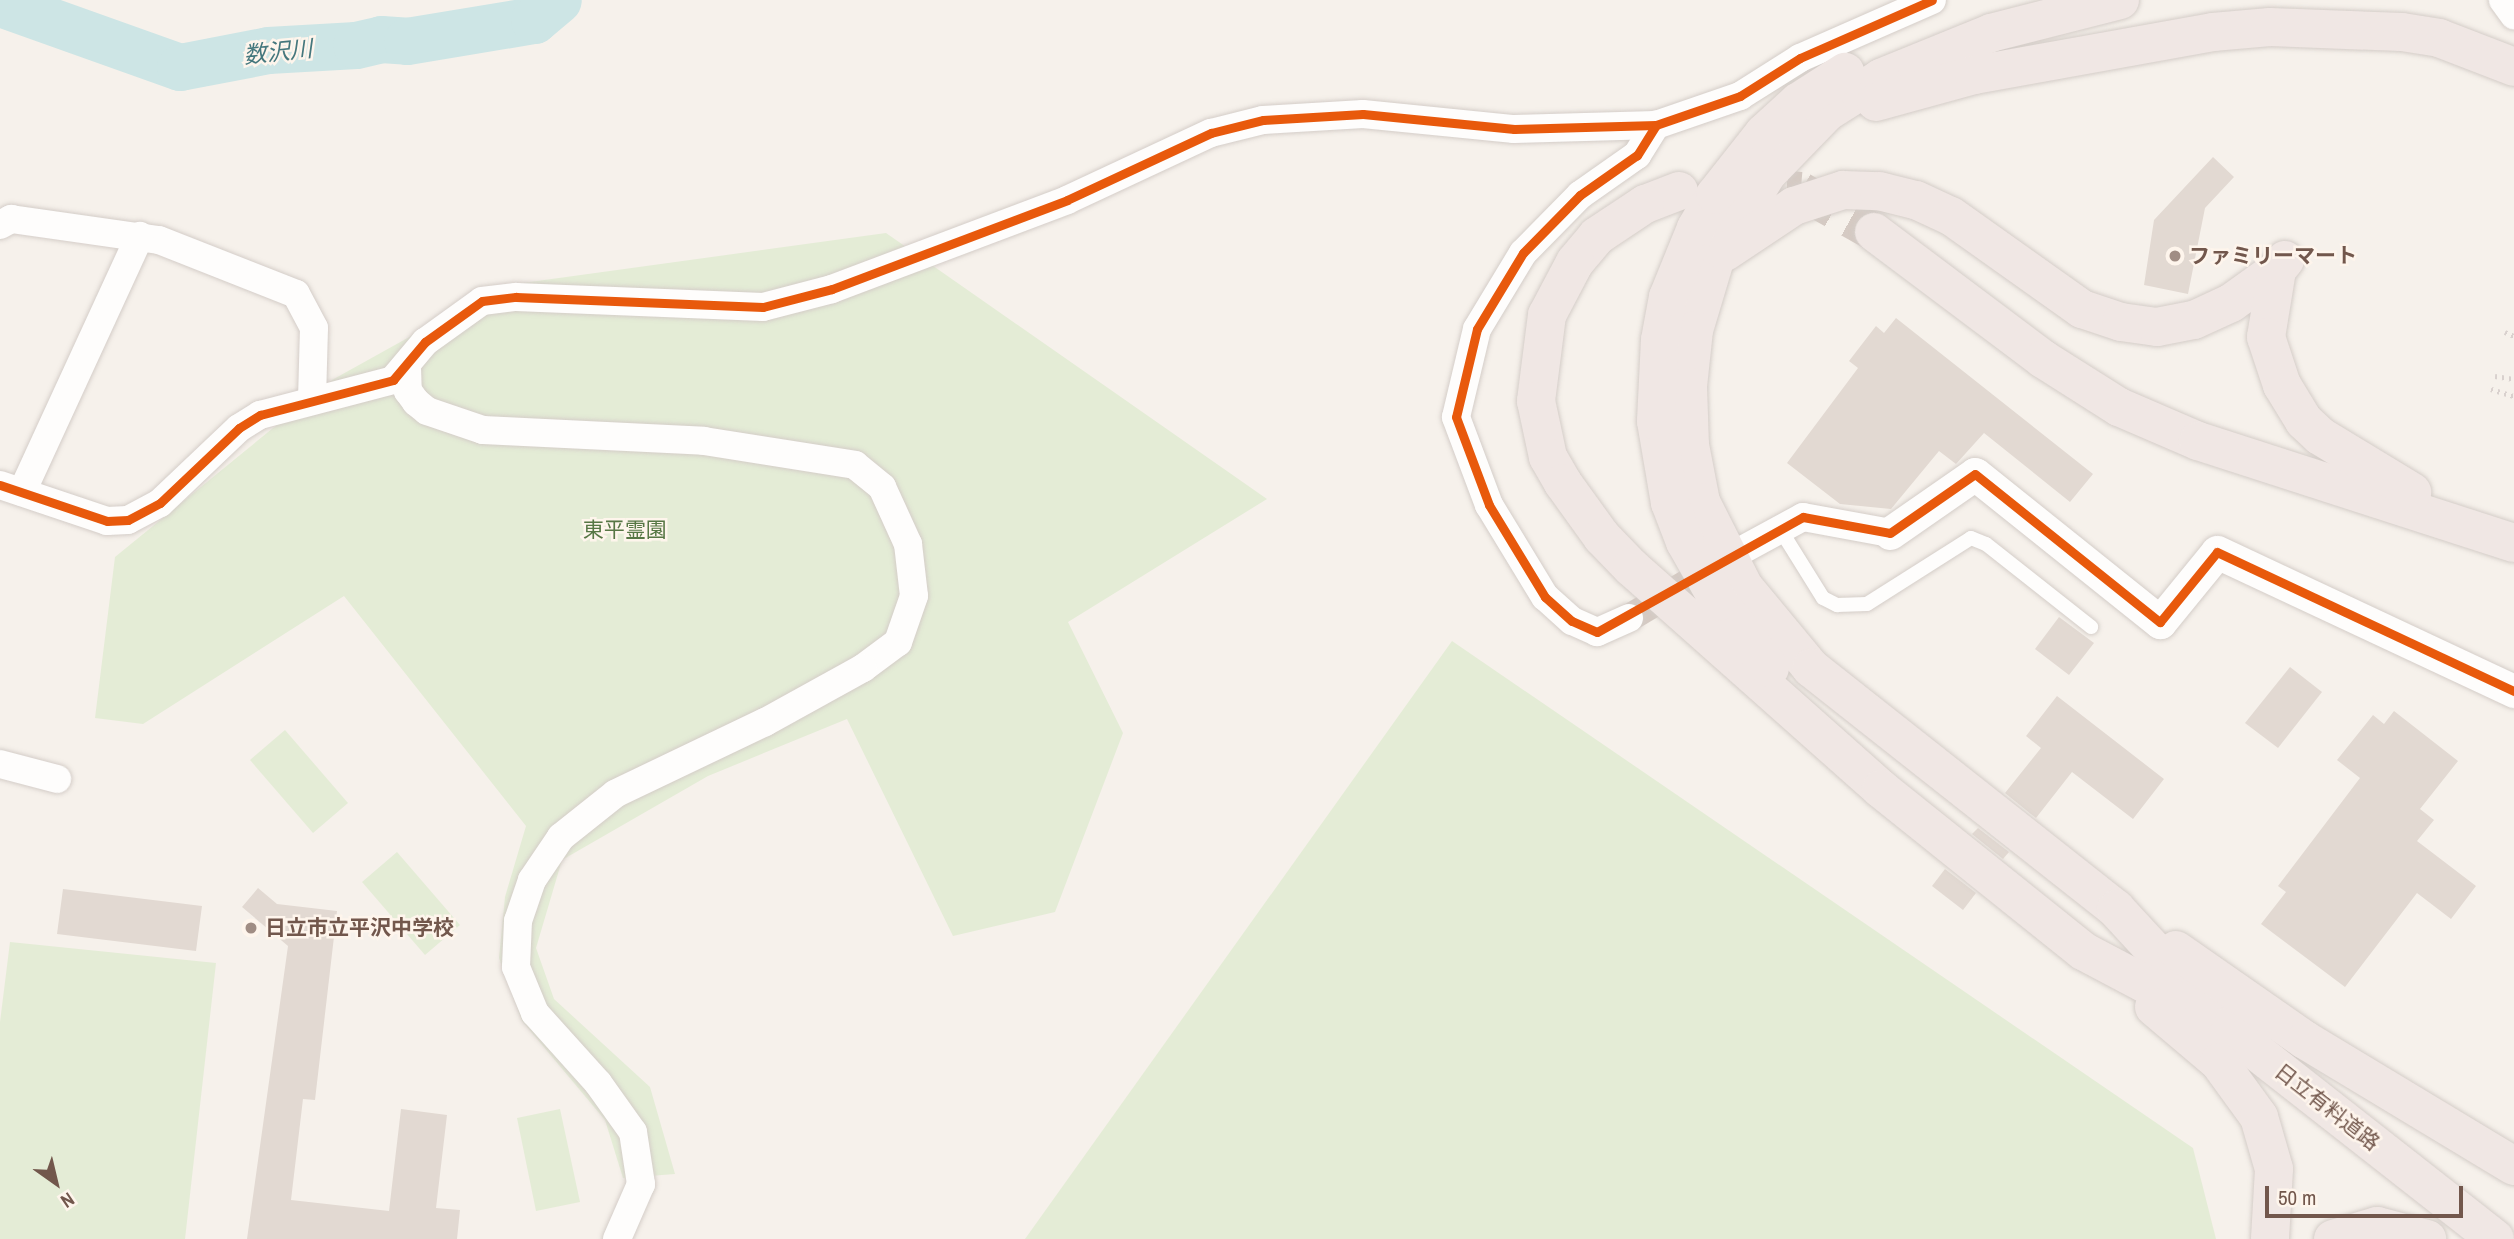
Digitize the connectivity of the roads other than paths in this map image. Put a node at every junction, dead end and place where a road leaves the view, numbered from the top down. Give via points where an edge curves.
1 (1932, 0) edge
2 (2025, 0) edge
3 (2120, 0) edge
4 (2503, 0) edge
5 (2514, 15) edge
6 (2514, 67) edge
7 (1656, 125) junction
8 (1799, 141) junction
9 (1679, 191) dead end
10 (0, 225) edge
11 (1874, 232) tunnel mouth
12 (140, 236) junction
13 (1715, 260) junction
14 (407, 368) junction
15 (312, 400) junction
16 (11, 489) edge
17 (1780, 529) junction
18 (1890, 533) joint
19 (2504, 539) edge
20 (1744, 549) tunnel mouth
21 (1629, 618) tunnel mouth
22 (2091, 627) dead end
23 (2514, 691) edge
24 (1834, 745) junction
25 (0, 764) edge
26 (57, 779) dead end
27 (2116, 909) junction
28 (2083, 951) junction
29 (2225, 1027) junction
30 (2514, 1166) edge
31 (617, 1239) edge
32 (2270, 1239) edge
33 (2333, 1239) edge
34 (2427, 1239) edge
35 (2495, 1239) edge

1 - 7 street via 1800,58 1740,96
2 - 24 highway via 1914,37 1870,58 1798,103 1764,133 1715,195 1668,297 1656,374 1656,421 1671,503 1685,542 1719,602
3 - 8 highway via 1991,33 1927,56 1827,112
4 - 5 street
6 - 8 highway via 2439,38 2402,32 2313,25 2213,32 1933,85 1863,107
7 - 14 street via 1514,129 1363,114 1263,120 1211,133 1067,200 832,289 762,307 516,297 482,301 425,342
7 - 21 street via 1637,155 1580,195 1524,253 1476,329 1456,417 1489,505 1545,597 1572,621 1597,632
8 - 13 highway via 1767,174
9 - 24 highway via 1645,204 1597,236 1546,315 1536,401 1548,457 1594,527 1631,567
10 - 12 street via 11,219
11 - 19 highway via 2043,359 2119,407 2198,441
12 - 15 street via 296,294 314,328
12 - 16 street
13 - 19 highway via 1794,206 1843,190 1916,200 1951,216 2082,309 2121,322 2157,327 2194,320 2231,303 2283,263 2266,337 2282,385 2304,421 2347,456 2392,483 2470,518
13 - 27 highway via 1694,330 1688,386 1690,445 1701,502 1744,587 1811,668
14 - 15 street via 393,380
14 - 31 street via 408,391 427,411 483,429 704,441 855,465 883,487 908,544 914,596 898,642 863,668 765,722 615,794 561,837 532,880 518,921 516,967 535,1013 598,1083 633,1132 640,1184
15 - 16 street via 274,410 239,428 160,503 128,520 107,521
17 - 18 street via 1803,517
17 - 20 street
17 - 22 lane via 1824,598 1837,605 1867,604 1971,538 1986,544
18 - 23 street via 1975,474 2160,622 2217,552
24 - 28 highway via 1881,789
25 - 26 street
27 - 29 highway
27 - 30 highway via 2305,1040
28 - 29 highway
28 - 32 highway via 2192,1037 2248,1098 2265,1132 2274,1169
29 - 35 highway, 日立有料道路
33 - 34 highway via 2377,1226

